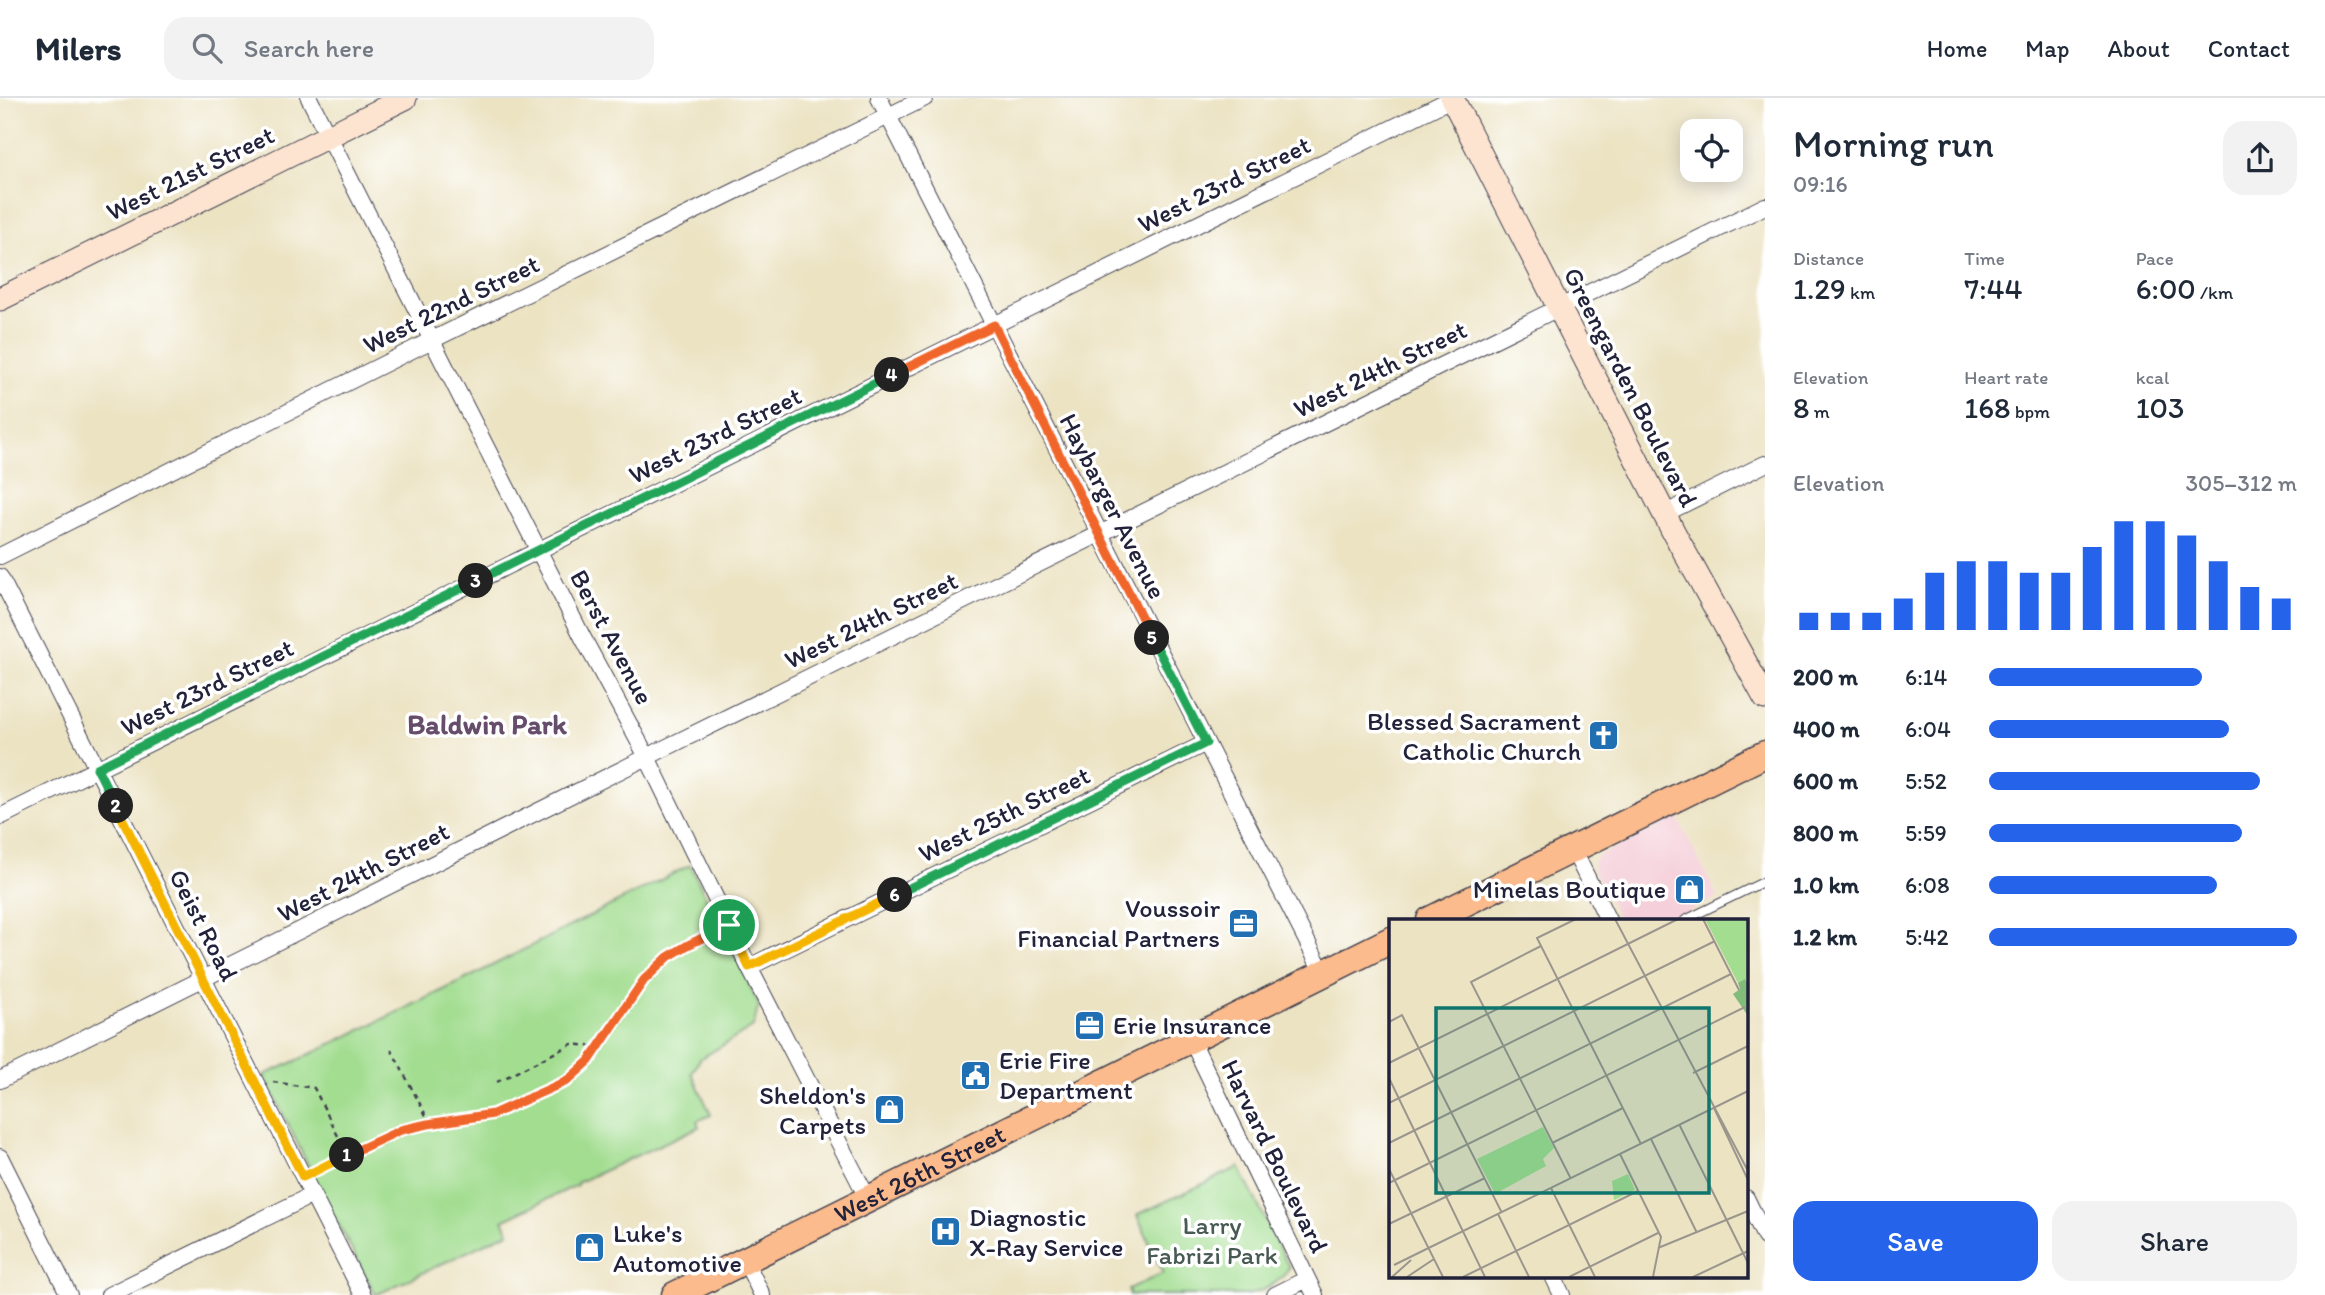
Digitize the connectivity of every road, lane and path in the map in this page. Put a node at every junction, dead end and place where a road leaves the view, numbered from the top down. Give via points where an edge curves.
1 (309, 98) edge
2 (405, 98) edge
3 (879, 98) edge
4 (925, 98) edge
5 (1452, 98) edge
6 (888, 116) junction
7 (329, 136) junction
8 (1765, 206) edge
9 (0, 299) edge
10 (1559, 308) junction
11 (994, 325) junction
12 (432, 340) junction
13 (1765, 464) edge
14 (1664, 514) junction
15 (1100, 535) junction
16 (539, 550) junction
17 (0, 556) edge
18 (0, 577) edge
19 (1765, 698) edge
20 (1206, 743) junction
21 (1765, 754) edge
22 (647, 757) junction
23 (97, 768) junction
24 (0, 817) edge
25 (1573, 849) junction
26 (1765, 881) edge
27 (1432, 919) edge
28 (1608, 919) edge
29 (1687, 919) edge
30 (729, 925) junction
31 (1389, 942) edge
32 (749, 967) junction
33 (1323, 974) junction
34 (204, 979) junction
35 (1191, 1039) junction
36 (598, 1047) junction
37 (391, 1049) dead end
38 (254, 1079) junction
39 (0, 1080) edge
40 (497, 1082) dead end
41 (430, 1123) junction
42 (347, 1154) junction
43 (0, 1157) edge
44 (303, 1177) junction
45 (312, 1195) junction
46 (868, 1199) junction
47 (1748, 1202) edge
48 (1765, 1237) edge
49 (745, 1260) junction
50 (1554, 1278) edge
51 (1307, 1279) junction
52 (69, 1295) edge
53 (109, 1295) edge
54 (363, 1295) edge
55 (675, 1295) edge
56 (762, 1295) edge
57 (1275, 1295) edge
58 (1315, 1295) edge
59 (1562, 1295) edge

1 - 7 street, Berst Avenue
2 - 7 street, West 21st Street
3 - 6 street, Haybarger Avenue
4 - 6 street, West 22nd Street
5 - 10 street, Greengarden Boulevard
5 - 11 street, West 23rd Street
6 - 11 street, Haybarger Avenue
6 - 12 street, West 22nd Street
7 - 9 street, West 21st Street
7 - 12 street, Berst Avenue
8 - 10 street, West 24th Street
10 - 14 street, Greengarden Boulevard
10 - 15 street, West 24th Street
11 - 15 street, Haybarger Avenue
11 - 16 street, West 23rd Street
12 - 16 street, Berst Avenue
12 - 17 street, West 22nd Street
13 - 14 street
14 - 19 street, Greengarden Boulevard
15 - 20 street, Haybarger Avenue
15 - 22 street, West 24th Street
16 - 22 street, Berst Avenue
16 - 23 street, West 23rd Street
18 - 23 street, Geist Road
20 - 32 street, West 25th Street
20 - 33 street, Haybarger Avenue
21 - 25 main road
22 - 30 street, Berst Avenue
22 - 34 street, West 24th Street
23 - 24 street, West 23rd Street
23 - 34 street, Geist Road
25 - 27 main road
25 - 28 street
26 - 29 lane
30 - 32 street, Berst Avenue
30 - 36 path via 668,957 644,980
31 - 33 main road, West 26th Street
32 - 46 street, Berst Avenue
33 - 35 main road, West 26th Street
34 - 38 street, Geist Road
34 - 39 street, West 24th Street
35 - 46 main road, West 26th Street
35 - 51 street, Harvard Boulevard
36 - 40 path via 572,1044
36 - 41 path via 578,1072 550,1090 493,1114
37 - 41 path
38 - 42 path via 314,1088
38 - 44 street, Geist Road
41 - 42 path
42 - 44 path
43 - 52 street
44 - 45 street, Geist Road
45 - 53 street
45 - 54 street, Geist Road
46 - 49 main road, West 26th Street
47 - 48 street
49 - 55 main road, West 26th Street
49 - 56 street
50 - 59 street
51 - 57 street
51 - 58 street, Harvard Boulevard

